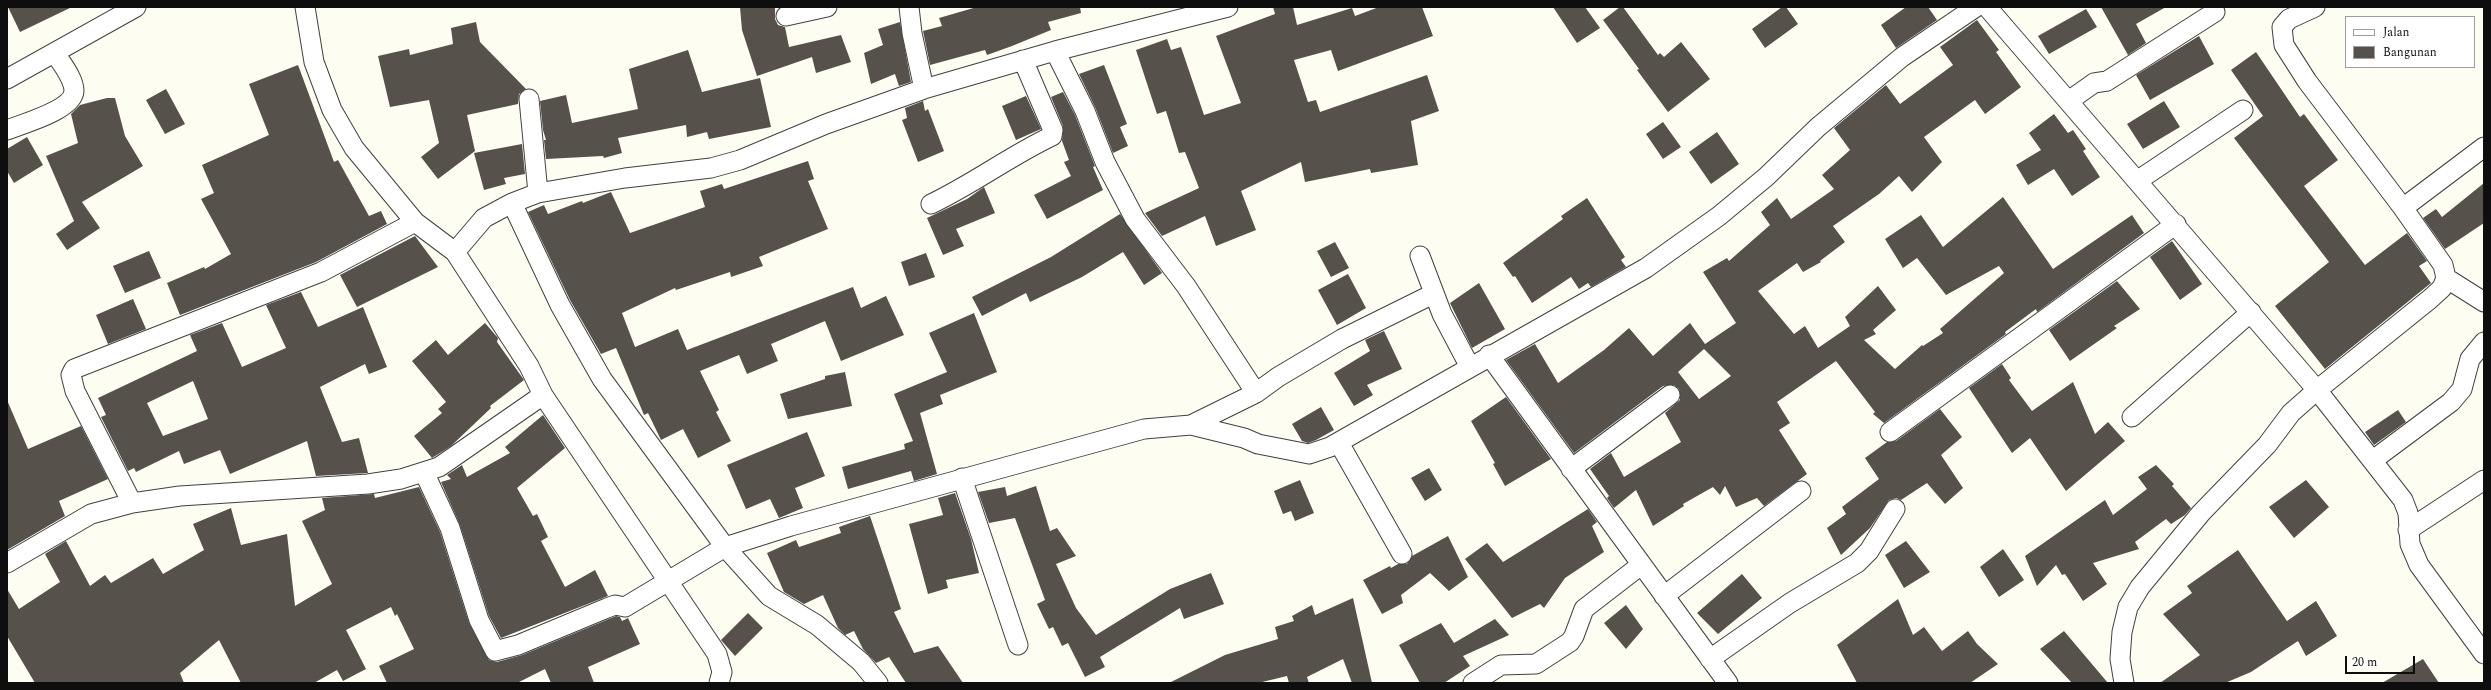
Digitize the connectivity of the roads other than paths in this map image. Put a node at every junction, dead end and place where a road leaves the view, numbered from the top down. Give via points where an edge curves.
1 (136, 7) edge
2 (305, 7) edge
3 (827, 7) edge
4 (909, 7) edge
5 (1228, 7) edge
6 (1976, 7) edge
7 (1987, 7) edge
8 (2315, 7) edge
9 (2215, 12) dead end
10 (786, 16) dead end
11 (1054, 51) junction
12 (55, 53) junction
13 (1023, 60) junction
14 (7, 79) edge
15 (924, 89) junction
16 (2081, 92) junction
17 (529, 99) dead end
18 (2243, 110) dead end
19 (7, 130) edge
20 (2484, 147) edge
21 (2140, 179) junction
22 (538, 193) junction
23 (512, 203) junction
24 (931, 204) dead end
25 (2404, 208) junction
26 (415, 222) junction
27 (2176, 224) junction
28 (455, 252) junction
29 (1420, 256) dead end
30 (2446, 278) junction
31 (1433, 294) junction
32 (2484, 302) edge
33 (2251, 312) junction
34 (2484, 342) edge
35 (1489, 355) junction
36 (1470, 367) junction
37 (2318, 390) junction
38 (1256, 393) junction
39 (543, 395) junction
40 (1670, 395) dead end
41 (2132, 417) dead end
42 (1191, 425) junction
43 (1890, 432) dead end
44 (1339, 443) junction
45 (2373, 460) junction
46 (1571, 469) junction
47 (424, 472) junction
48 (962, 478) junction
49 (2484, 480) edge
50 (1801, 491) dead end
51 (132, 503) junction
52 (1896, 509) dead end
53 (2408, 530) junction
54 (725, 547) junction
55 (1402, 554) dead end
56 (7, 563) edge
57 (1641, 565) junction
58 (667, 581) junction
59 (1664, 596) junction
60 (1018, 645) dead end
61 (2484, 654) edge
62 (1710, 659) junction
63 (2120, 681) edge
64 (719, 683) edge
65 (878, 683) edge
66 (1473, 683) edge
67 (1728, 683) edge

1 - 12 street
2 - 26 street via 314,62 332,110 354,148
3 - 10 street
4 - 15 street
5 - 11 street
6 - 35 street via 1902,57 1818,127 1766,177 1719,216 1646,268
7 - 16 street
8 - 25 street via 2285,23 2282,27 2284,45 2307,81
9 - 16 street via 2107,81
11 - 13 street
11 - 38 street via 1086,111 1105,162 1135,219 1186,286
12 - 14 street
12 - 19 street via 72,82 74,92 71,101 61,108
13 - 15 street
13 - 24 street via 1053,130 1052,136 1020,151 957,191
15 - 22 street via 826,124 740,160 711,168 625,178
16 - 21 street
17 - 22 street
18 - 21 street
20 - 25 street
21 - 27 street
22 - 23 street
23 - 28 street via 484,218
23 - 54 street via 560,305 602,378
25 - 30 street via 2443,265
26 - 28 street
26 - 51 street via 321,272 74,369 71,375 75,391
27 - 33 street
27 - 43 street
28 - 39 street via 529,366
29 - 31 street
30 - 32 street
30 - 37 street via 2442,288 2430,299
31 - 36 street
31 - 38 street via 1342,338
33 - 37 street
33 - 41 street
34 - 45 street via 2470,359 2462,389 2451,402
35 - 36 street
35 - 46 street
36 - 44 street
37 - 45 street
37 - 63 street via 2291,413 2267,445 2201,513 2140,587 2128,607 2122,632
38 - 42 street
39 - 47 street via 439,468
39 - 58 street
40 - 46 street
42 - 44 street via 1258,444 1309,454
42 - 48 street via 1144,429
44 - 55 street
45 - 53 street via 2403,500 2408,513
46 - 57 street
47 - 51 street via 401,479 368,484 180,496
47 - 58 street via 450,528 479,620 495,651 518,645 611,606 625,608
48 - 54 street
48 - 60 street
49 - 53 street
50 - 59 street
51 - 56 street via 91,514
52 - 62 street via 1869,551 1857,563 1790,603
53 - 61 street via 2410,544 2419,565
54 - 58 street
54 - 65 street via 769,596 817,625 861,662
57 - 59 street
57 - 66 street via 1584,609 1570,642 1536,664 1501,665
58 - 64 street via 717,654 722,672
59 - 62 street
62 - 67 street

